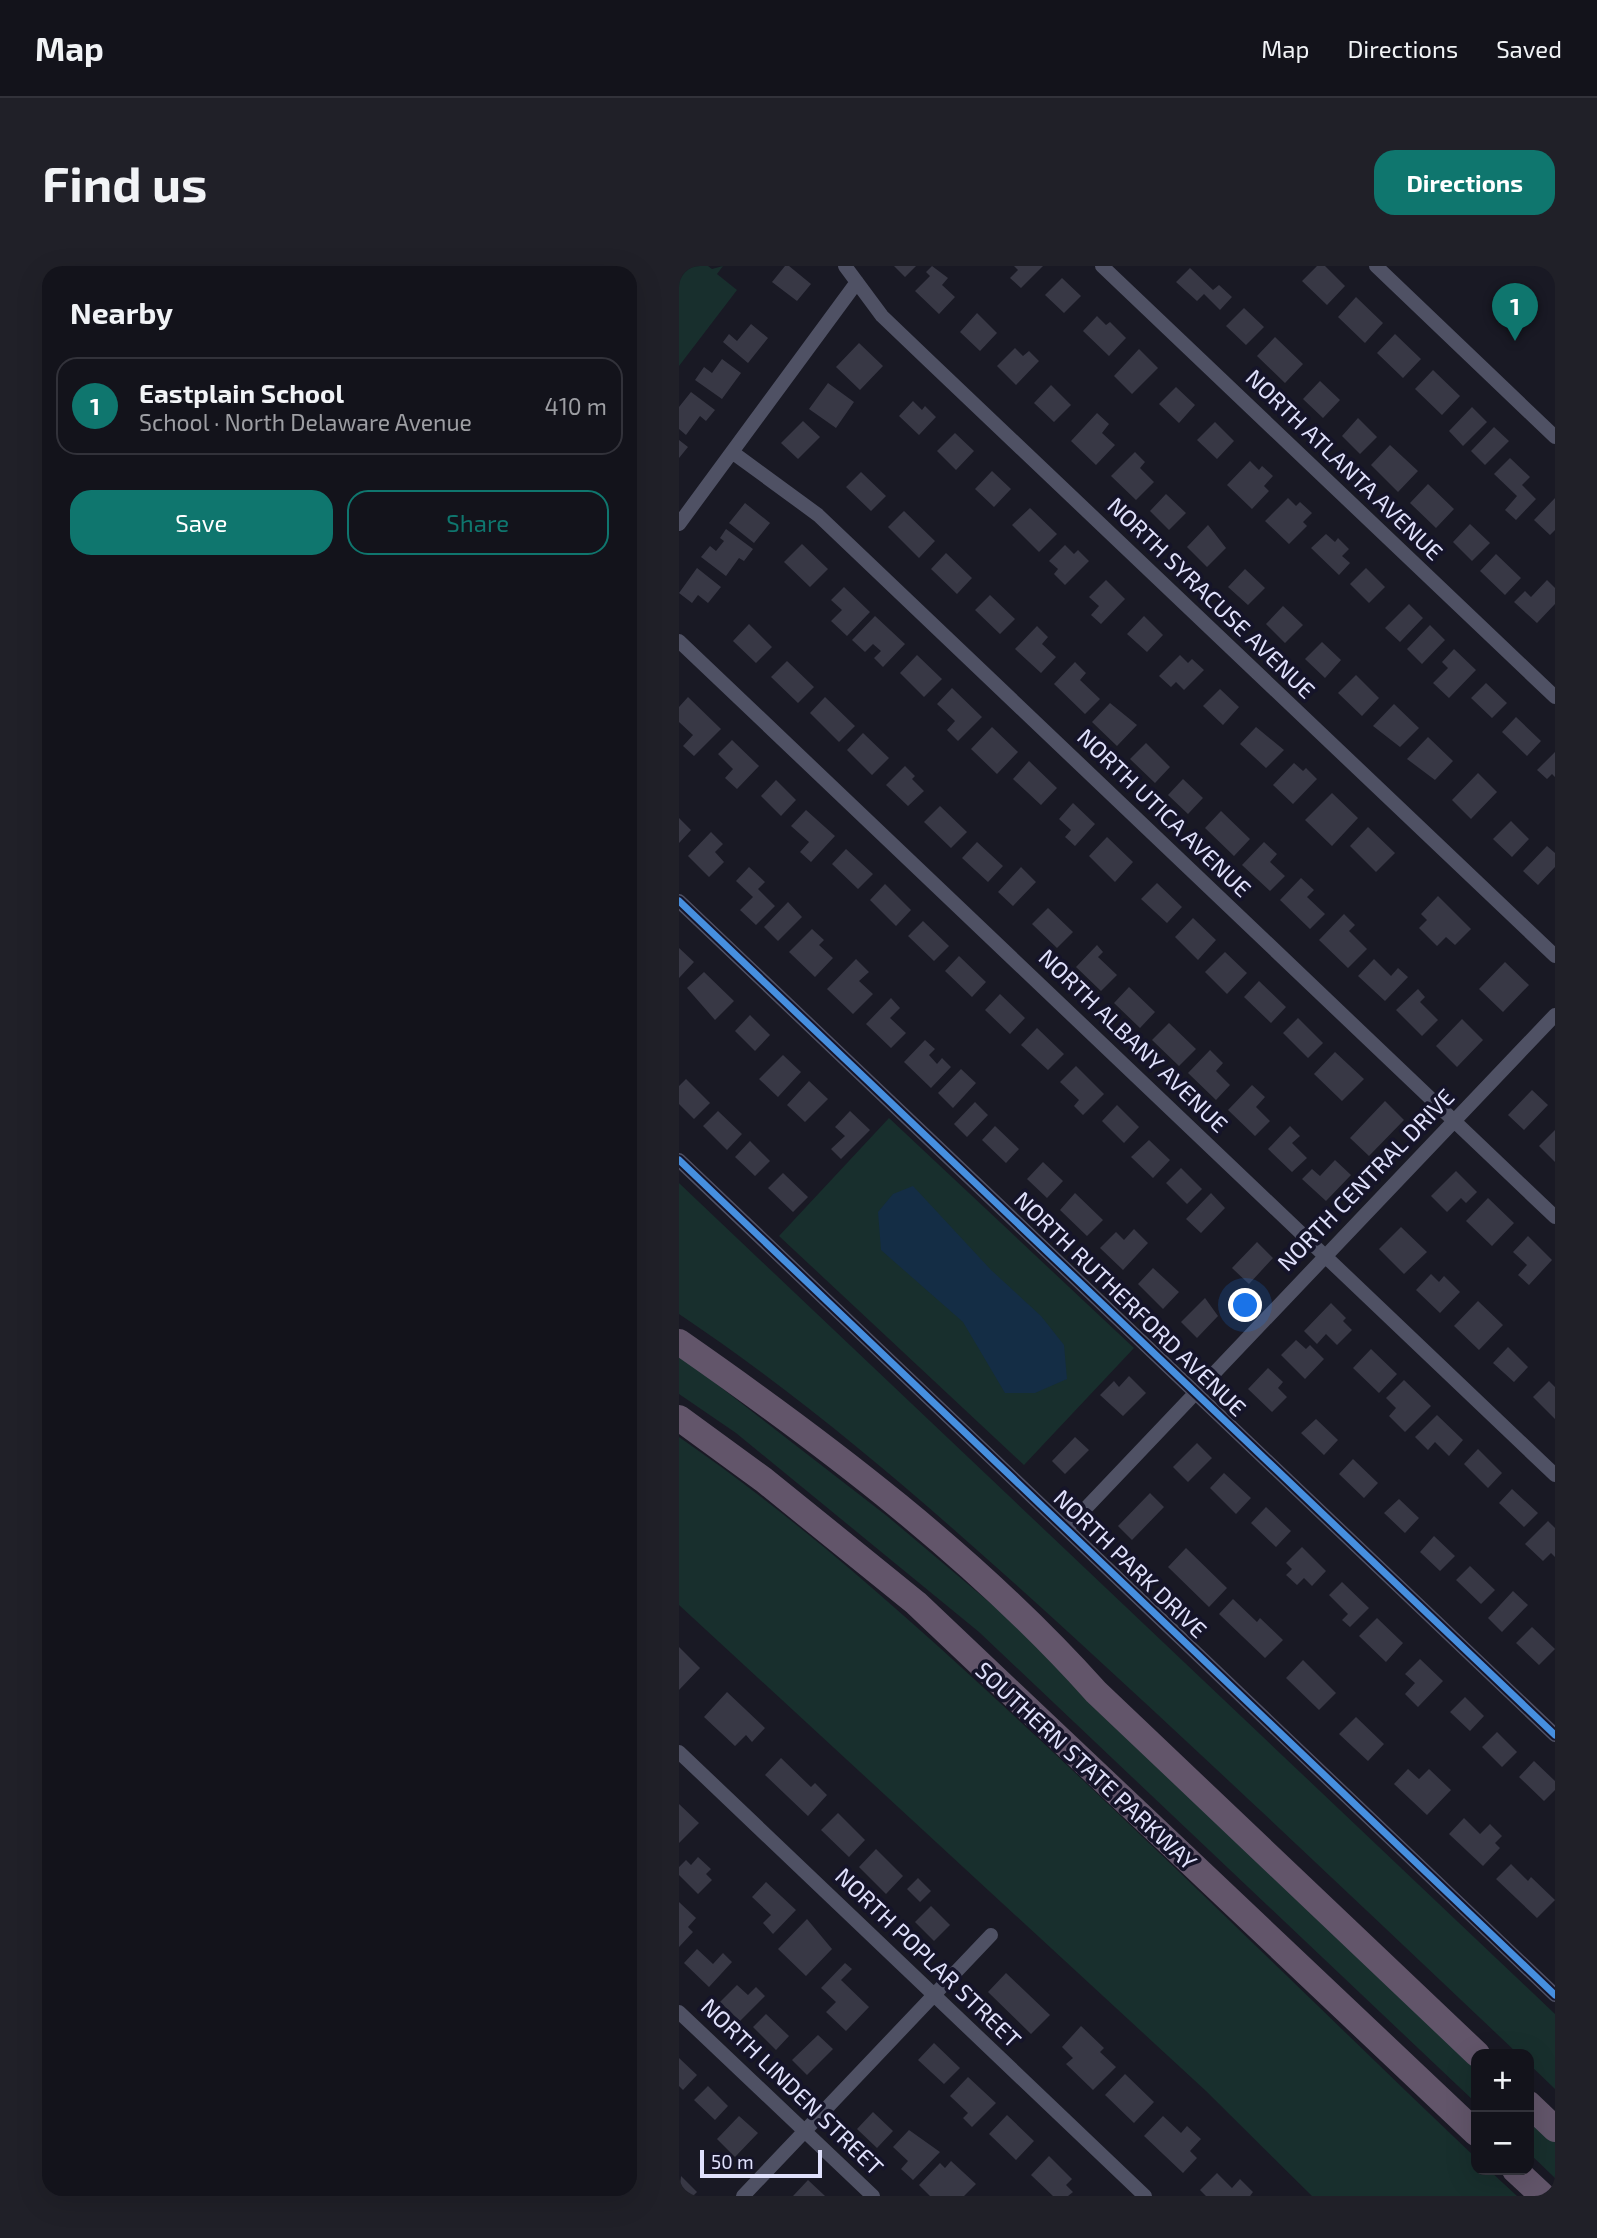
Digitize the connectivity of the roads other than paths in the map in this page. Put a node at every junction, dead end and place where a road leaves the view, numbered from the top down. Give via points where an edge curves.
1 (845, 266) edge
2 (1102, 266) edge
3 (1375, 266) edge
4 (857, 282) junction
5 (1555, 437) edge
6 (733, 452) junction
7 (679, 524) edge
8 (679, 641) edge
9 (1555, 697) edge
10 (679, 901) edge
11 (1555, 956) edge
12 (1555, 1015) edge
13 (1454, 1121) junction
14 (679, 1160) edge
15 (1555, 1217) edge
16 (1325, 1256) junction
17 (679, 1342) edge
18 (1195, 1393) junction
19 (679, 1418) edge
20 (1555, 1475) edge
21 (1066, 1529) junction
22 (1555, 1735) edge
23 (679, 1752) edge
24 (991, 1935) dead end
25 (934, 1995) junction
26 (1555, 1995) edge
27 (679, 2012) edge
28 (1472, 2049) edge
29 (1534, 2109) edge
30 (1471, 2128) edge
31 (1555, 2129) edge
32 (804, 2131) junction
33 (1520, 2175) edge
34 (743, 2196) edge
35 (873, 2196) edge
36 (1145, 2196) edge
37 (1543, 2196) edge

1 - 4 street, NORTH SYRACUSE AVENUE
2 - 9 street, NORTH ATLANTA AVENUE
3 - 5 street
4 - 6 street
4 - 11 street, NORTH SYRACUSE AVENUE via 927,360
6 - 7 street
6 - 13 street, NORTH UTICA AVENUE via 818,515
8 - 16 street, NORTH ALBANY AVENUE
10 - 18 street, NORTH RUTHERFORD AVENUE
12 - 13 street, NORTH CENTRAL DRIVE
13 - 15 street, NORTH UTICA AVENUE
13 - 16 street, NORTH CENTRAL DRIVE
14 - 21 street, NORTH PARK DRIVE
16 - 18 street, NORTH CENTRAL DRIVE
16 - 20 street, NORTH ALBANY AVENUE
17 - 28 highway via 885,1496 960,1561
18 - 21 street, NORTH CENTRAL DRIVE
18 - 22 street, NORTH RUTHERFORD AVENUE
19 - 30 highway, SOUTHERN STATE PARKWAY via 916,1603
21 - 26 street, NORTH PARK DRIVE
23 - 25 street, NORTH POPLAR STREET
24 - 25 street
25 - 32 street
25 - 36 street, NORTH POPLAR STREET
27 - 32 street, NORTH LINDEN STREET
29 - 31 highway
32 - 34 street
32 - 35 street, NORTH LINDEN STREET
33 - 37 highway

